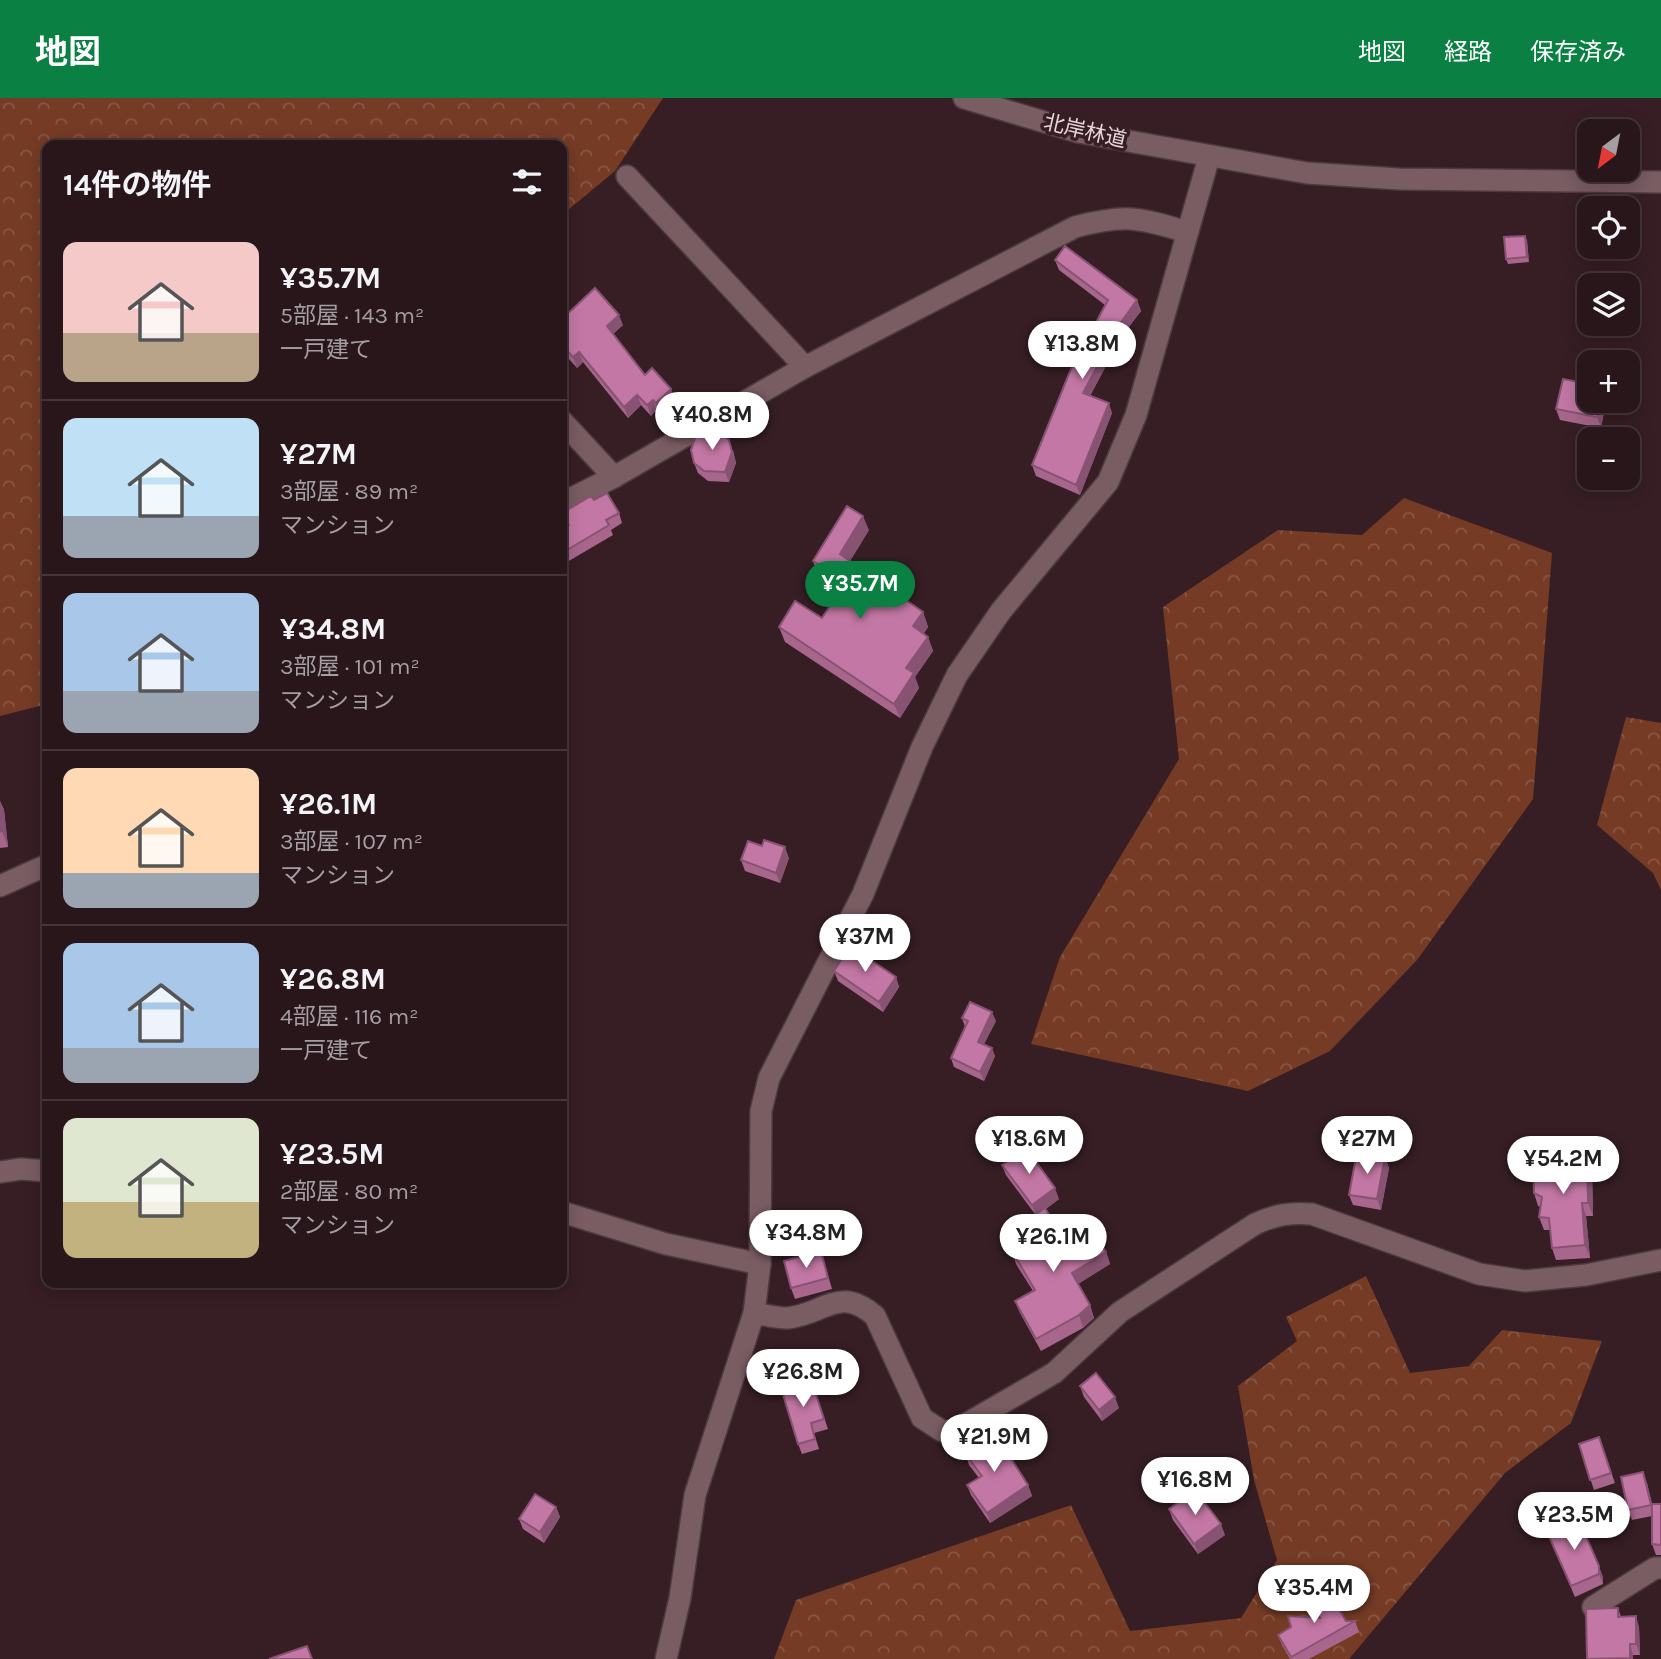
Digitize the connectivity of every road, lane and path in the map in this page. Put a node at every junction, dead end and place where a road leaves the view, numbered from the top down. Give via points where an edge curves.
1 (964, 98) edge
2 (1209, 157) junction
3 (627, 176) dead end
4 (1661, 182) edge
5 (1187, 232) junction
6 (805, 367) junction
7 (567, 426) edge
8 (614, 477) junction
9 (567, 500) edge
10 (42, 867) edge
11 (0, 886) edge
12 (42, 1171) edge
13 (0, 1172) edge
14 (567, 1214) edge
15 (1661, 1260) edge
16 (760, 1264) junction
17 (754, 1313) junction
18 (1661, 1568) edge
19 (1592, 1606) edge
20 (666, 1659) edge

1 - 2 street, 北岸林道 via 1079,132
2 - 4 street, 北岸林道 via 1307,173 1386,178
2 - 5 street
3 - 6 street
5 - 6 street via 1149,220 1113,217 1075,227
5 - 16 street via 1136,415 1108,482 1001,611 957,675 922,747 863,894 769,1078 761,1111
6 - 8 street
7 - 8 street
8 - 9 street
10 - 11 street
12 - 13 street
14 - 16 street via 666,1244
15 - 17 street via 1525,1281 1479,1274 1312,1214 1273,1216 1120,1312 1054,1373 954,1431 942,1431 922,1418 875,1316 865,1307 839,1301 790,1318
16 - 17 street
17 - 20 street via 695,1495
18 - 19 street

